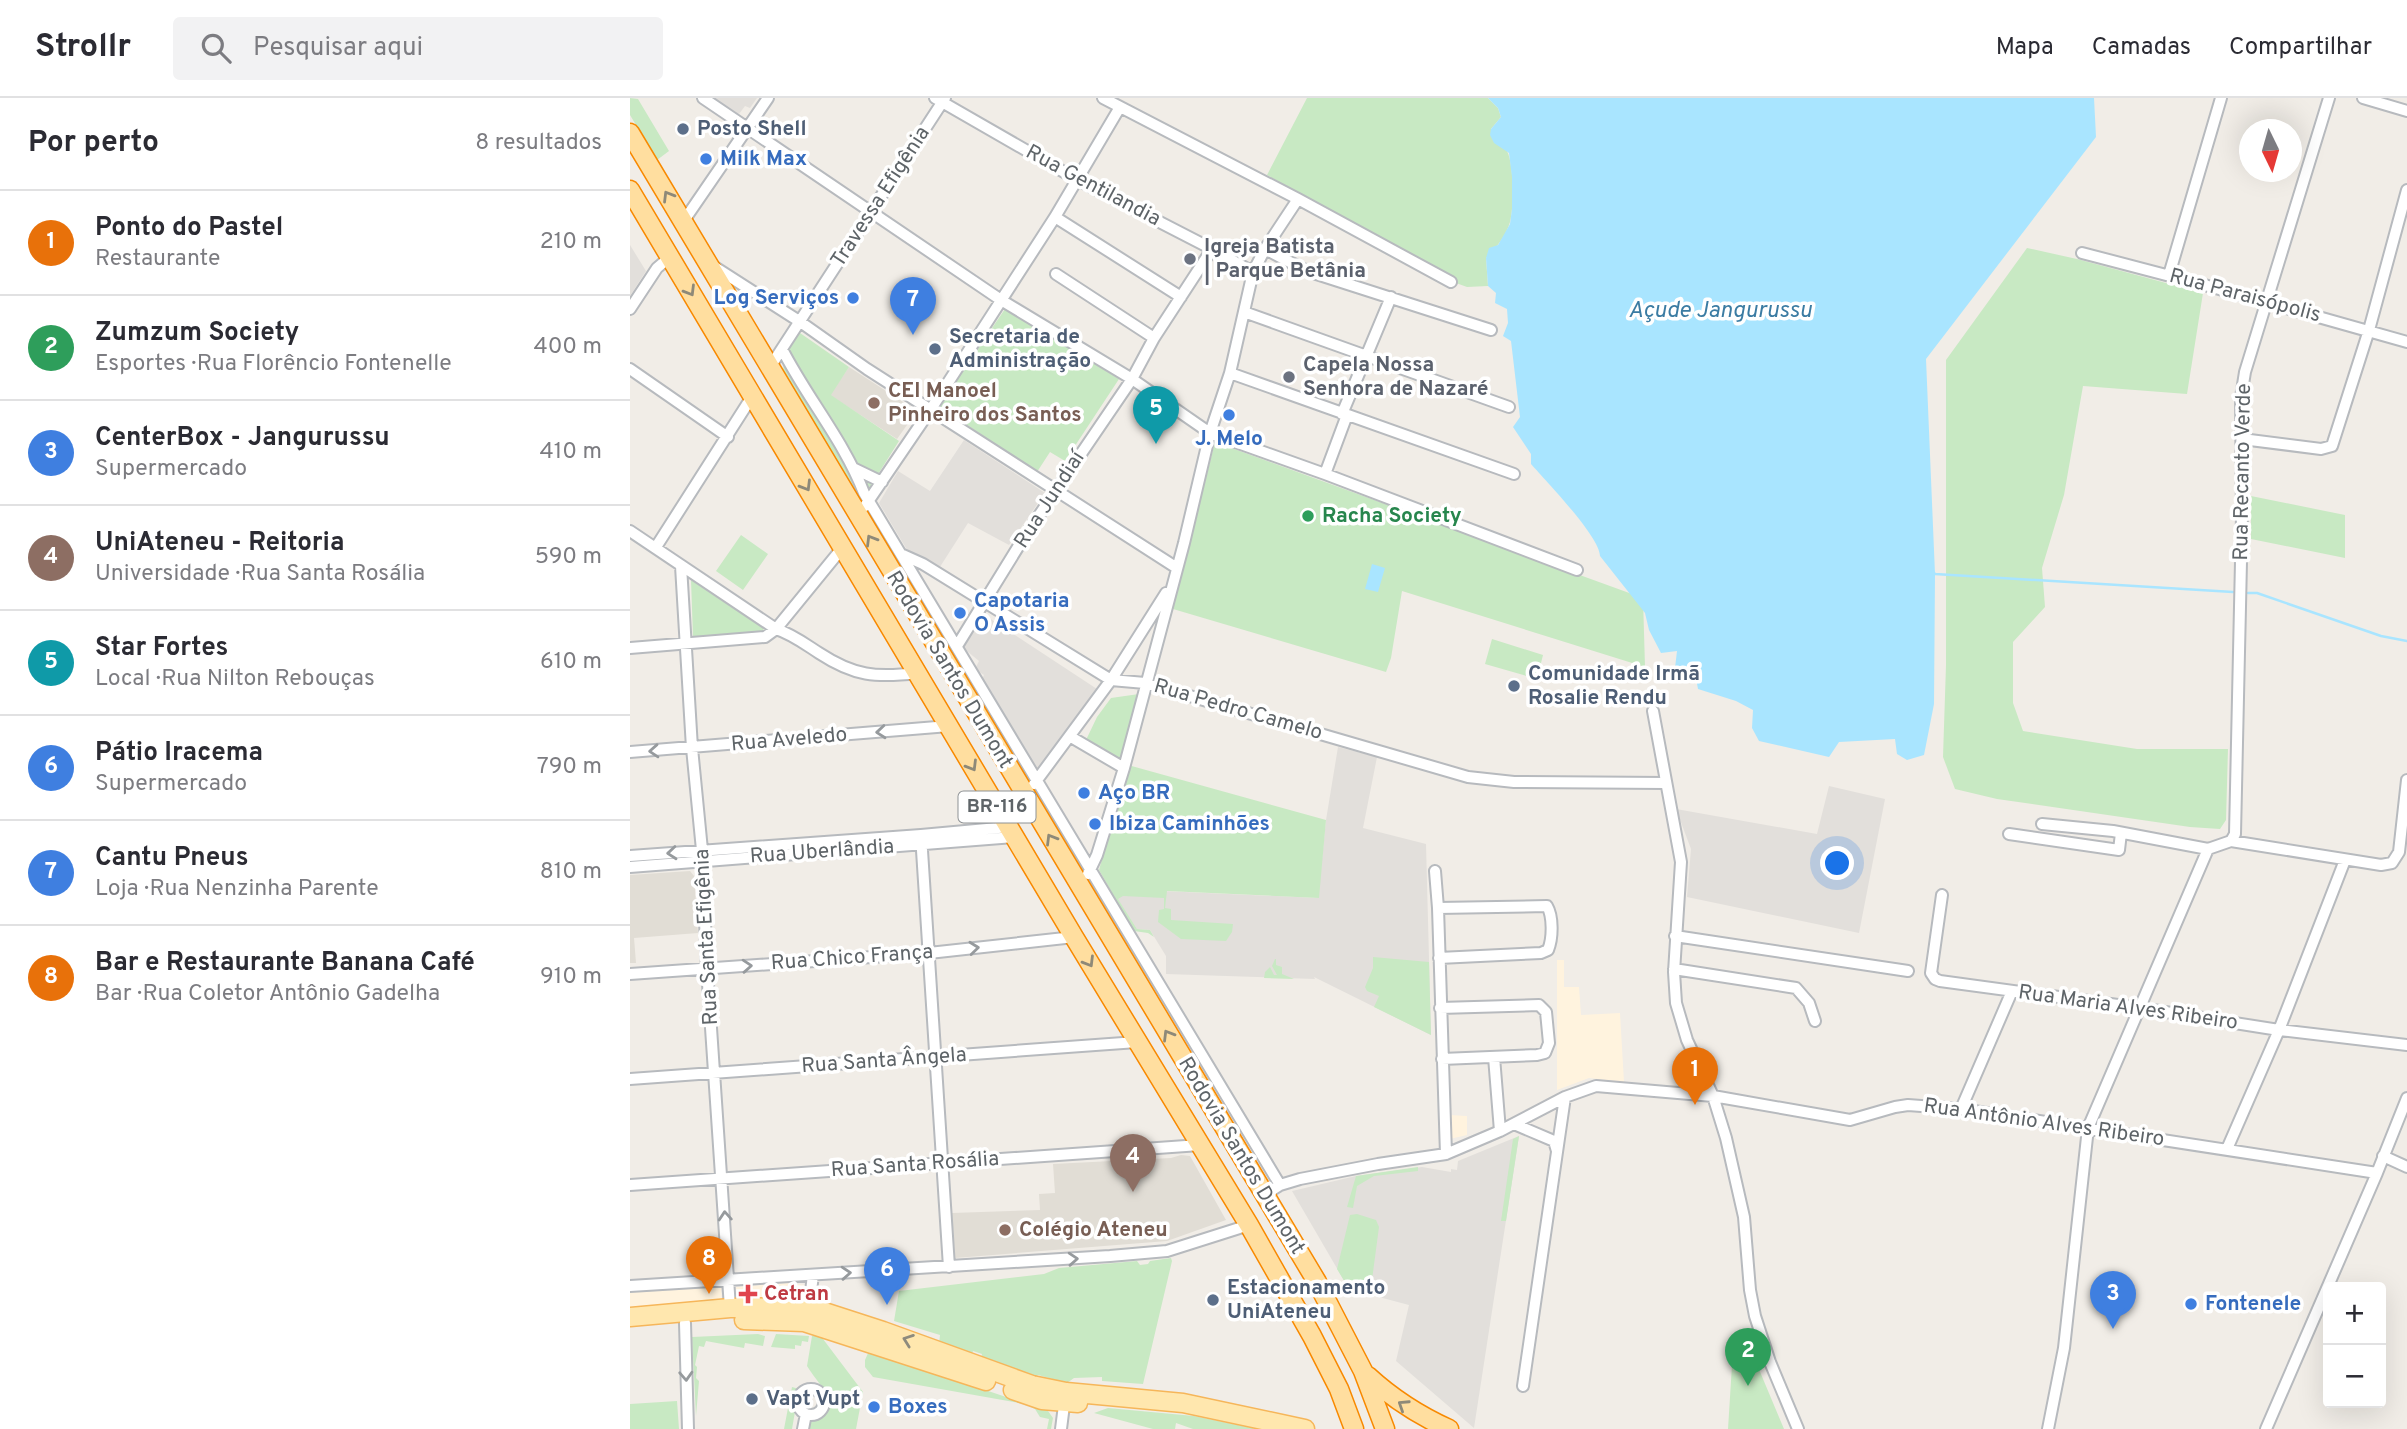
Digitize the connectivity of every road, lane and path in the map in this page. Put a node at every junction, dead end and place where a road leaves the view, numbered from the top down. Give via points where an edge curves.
1 (703, 98) edge
2 (768, 98) edge
3 (1103, 98) edge
4 (2221, 98) edge
5 (2329, 98) edge
6 (2363, 98) edge
7 (941, 100) edge
8 (1120, 107) junction
9 (2407, 111) edge
10 (748, 128) junction
11 (630, 133) edge
12 (1076, 179) junction
13 (630, 190) edge
14 (2407, 190) edge
15 (1298, 199) junction
16 (871, 212) junction
17 (1055, 217) junction
18 (683, 222) junction
19 (1212, 248) junction
20 (1265, 249) junction
21 (2082, 253) dead end
22 (670, 257) junction
23 (707, 264) junction
24 (1252, 272) junction
25 (1056, 274) dead end
26 (2169, 275) junction
27 (1451, 282) dead end
28 (1181, 297) junction
29 (1391, 297) junction
30 (1002, 300) junction
31 (2266, 302) junction
32 (630, 309) edge
33 (1244, 313) junction
34 (799, 321) junction
35 (1491, 330) dead end
36 (2369, 330) junction
37 (1154, 338) junction
38 (2407, 342) edge
39 (782, 348) junction
40 (1367, 355) junction
41 (770, 367) junction
42 (630, 369) edge
43 (1230, 373) junction
44 (1132, 379) junction
45 (753, 395) junction
46 (1509, 407) dead end
47 (931, 409) junction
48 (1345, 414) junction
49 (1210, 433) junction
50 (727, 437) junction
51 (2242, 439) junction
52 (853, 468) junction
53 (1325, 474) junction
54 (1514, 474) dead end
55 (882, 482) junction
56 (1055, 490) junction
57 (869, 501) junction
58 (857, 516) junction
59 (630, 531) edge
60 (644, 541) junction
61 (630, 542) edge
62 (656, 547) junction
63 (843, 547) junction
64 (903, 555) junction
65 (681, 566) junction
66 (1177, 568) junction
67 (1577, 570) dead end
68 (1173, 583) junction
69 (985, 603) junction
70 (776, 629) junction
71 (685, 645) junction
72 (957, 646) junction
73 (630, 648) edge
74 (917, 673) junction
75 (1111, 680) junction
76 (1145, 683) junction
77 (1653, 711) dead end
78 (949, 726) junction
79 (1071, 737) junction
80 (692, 748) junction
81 (630, 752) edge
82 (1124, 768) junction
83 (2407, 780) edge
84 (1666, 783) junction
85 (1030, 786) junction
86 (2042, 824) dead end
87 (1011, 832) junction
88 (2121, 833) junction
89 (2009, 834) dead end
90 (922, 840) junction
91 (2231, 841) junction
92 (2208, 849) junction
93 (630, 856) edge
94 (703, 856) junction
95 (2345, 860) junction
96 (630, 867) edge
97 (1090, 870) junction
98 (1435, 871) dead end
99 (1081, 888) junction
100 (1942, 895) dead end
101 (1438, 908) junction
102 (1675, 936) junction
103 (1074, 937) junction
104 (929, 953) junction
105 (1438, 958) junction
106 (707, 969) junction
107 (1674, 969) junction
108 (1908, 971) dead end
109 (630, 974) edge
110 (2012, 991) junction
111 (2140, 1007) junction
112 (1440, 1008) junction
113 (1815, 1021) dead end
114 (2279, 1030) junction
115 (1137, 1041) junction
116 (2407, 1045) edge
117 (1494, 1057) junction
118 (935, 1058) junction
119 (1442, 1059) junction
120 (716, 1073) junction
121 (630, 1079) edge
122 (1713, 1096) junction
123 (1565, 1097) junction
124 (2407, 1098) edge
125 (1961, 1109) junction
126 (1514, 1124) junction
127 (2088, 1128) junction
128 (1500, 1131) junction
129 (1200, 1145) junction
130 (2227, 1149) junction
131 (1557, 1151) junction
132 (1446, 1154) junction
133 (2383, 1156) junction
134 (942, 1162) junction
135 (2407, 1167) edge
136 (2377, 1173) junction
137 (722, 1180) junction
138 (630, 1185) edge
139 (1280, 1185) junction
140 (1264, 1195) junction
141 (1249, 1226) junction
142 (949, 1267) junction
143 (813, 1275) junction
144 (729, 1280) junction
145 (630, 1286) edge
146 (809, 1307) junction
147 (730, 1308) junction
148 (630, 1317) edge
149 (685, 1323) junction
150 (630, 1327) edge
151 (1363, 1371) junction
152 (1523, 1386) dead end
153 (1065, 1397) junction
154 (806, 1414) dead end
155 (688, 1429) edge
156 (803, 1429) edge
157 (1060, 1429) edge
158 (1275, 1429) edge
159 (1305, 1429) edge
160 (1354, 1429) edge
161 (1385, 1429) edge
162 (1449, 1429) edge
163 (1798, 1429) edge
164 (2048, 1429) edge
165 (2266, 1429) edge

1 - 10 street
2 - 10 street
3 - 8 street
4 - 26 street
5 - 31 street, Rua Recanto Verde
6 - 9 street
7 - 12 street, Rua Gentilandia
7 - 16 street, Travessa Efigênia
8 - 12 street
8 - 15 street
10 - 16 street
10 - 18 street
18 -> 11 highway, Rodovia Santos Dumont / BR-116
12 - 17 street
12 - 19 street, Rua Gentilandia
13 - 22 highway, Rodovia Santos Dumont / BR-116
14 - 36 street
15 - 20 street
15 - 27 street
16 - 30 street
16 - 34 street, Travessa Efigênia
17 - 28 street
17 - 30 street
18 - 23 highway, Rodovia Santos Dumont / BR-116
19 - 24 street, Rua Gentilandia
19 - 28 street, Rua Jundiaí
20 - 24 street
20 - 29 street via 1307,271
21 - 26 street, Rua Paraisópolis
22 - 32 street via 657,268
22 -> 45 highway, Rodovia Santos Dumont / BR-116
23 - 34 street
23 - 41 highway, Rodovia Santos Dumont / BR-116
24 - 33 street
25 - 37 street
26 - 31 street, Rua Paraisópolis
28 - 37 street, Rua Jundiaí
29 - 35 street
29 - 40 street
30 - 44 street
30 - 47 street
31 - 36 street, Rua Paraisópolis
31 - 51 street, Rua Recanto Verde via 2245,372
33 - 40 street
33 - 43 street
34 - 39 street, Travessa Efigênia
34 - 47 street
36 - 38 street, Rua Paraisópolis
36 - 51 street via 2332,446
37 - 44 street, Rua Jundiaí
39 - 41 street, Travessa Efigênia
39 - 52 street
40 - 46 street
40 - 48 street
41 - 58 highway, Rodovia Santos Dumont / BR-116
42 - 50 street
43 - 48 street
43 - 49 street
44 - 49 street
44 - 56 street, Rua Jundiaí
45 - 50 street
45 -> 63 highway, Rodovia Santos Dumont / BR-116
47 - 55 street
47 - 56 street
48 - 53 street
48 - 54 street
49 - 53 street
49 - 66 street
50 - 62 street
51 - 91 street, Rua Recanto Verde via 2237,818
52 - 55 street
52 - 57 street
53 - 67 street
55 - 57 street
56 - 66 street
56 - 69 street, Rua Jundiaí
57 - 58 street
57 - 64 street
85 -> 58 highway, Rodovia Santos Dumont / BR-116
59 - 60 street
60 - 61 street
60 - 62 street
62 - 65 street
63 - 70 street
63 - 74 highway, Rodovia Santos Dumont / BR-116
64 - 69 street, Rua Pedro Camelo
64 - 72 street
65 - 70 street
65 - 71 street, Rua Santa Efigênia
66 - 68 street
68 - 75 street
68 - 76 street
69 - 72 street, Rua Jundiaí
69 - 75 street, Rua Pedro Camelo
70 - 71 street via 761,639
70 - 74 street via 853,672 878,676
71 - 73 street
71 - 80 street, Rua Santa Efigênia
72 - 85 street
74 - 78 highway, Rodovia Santos Dumont / BR-116
75 - 76 street, Rua Pedro Camelo
75 - 79 street
76 - 82 street
76 - 84 street, Rua Pedro Camelo via 1468,777 1514,782
77 - 84 street
78 -> 80 street, Rua Aveledo
78 -> 87 highway, Rodovia Santos Dumont / BR-116
79 - 82 street
79 - 85 street
80 -> 81 street, Rua Aveledo
80 - 94 street, Rua Santa Efigênia
82 - 97 street
83 - 95 street via 2396,860 2381,865
84 - 102 street via 1681,862
85 - 97 street
99 -> 85 highway, Rodovia Santos Dumont / BR-116
86 - 88 street
87 - 90 street, Rua Uberlândia
87 - 103 highway, Rodovia Santos Dumont / BR-116
88 - 89 street via 2119,850
88 - 92 street
90 - 94 street, Rua Uberlândia
90 - 104 street
91 - 92 street
91 - 95 street
92 - 111 street
94 -> 93 street, Rua Uberlândia
94 - 96 street, Rua Uberlândia
94 - 106 street, Rua Santa Efigênia
95 - 114 street
97 - 99 street
97 - 139 street
98 - 101 street
140 -> 99 highway, Rodovia Santos Dumont / BR-116
100 - 110 street, Rua Maria Alves Ribeiro via 1933,977
101 - 105 street
101 - 105 street via 1549,907 1551,941 1548,950 1529,955
102 - 107 street
102 - 108 street
104 -> 103 street, Rua Chico França
103 -> 115 highway, Rodovia Santos Dumont / BR-116
106 -> 104 street, Rua Chico França
104 - 118 street
105 - 112 street
106 - 109 street, Rua Chico França
106 - 120 street, Rua Santa Efigênia
107 - 113 street via 1796,988 1809,1003
107 - 122 street via 1681,1021
110 - 111 street, Rua Maria Alves Ribeiro
110 - 125 street
111 - 114 street, Rua Maria Alves Ribeiro
111 - 127 street
112 - 117 street via 1543,1008 1548,1018 1545,1053
112 - 119 street
114 - 116 street, Rua Maria Alves Ribeiro
114 - 130 street
115 - 118 street, Rua Santa Ângela
115 - 129 highway, Rodovia Santos Dumont / BR-116
117 - 119 street
117 - 128 street
118 - 120 street, Rua Santa Ângela
118 - 134 street
119 - 132 street
120 - 121 street, Rua Santa Ângela
120 - 137 street, Rua Santa Efigênia
122 - 123 street, Rua Antônio Alves Ribeiro via 1596,1086
122 - 125 street, Rua Antônio Alves Ribeiro via 1850,1120 1908,1105
122 - 163 street via 1744,1217 1755,1315
123 - 126 street, Rua Antônio Alves Ribeiro
123 - 131 street
124 - 133 street
125 - 127 street, Rua Antônio Alves Ribeiro
126 - 128 street, Rua Antônio Alves Ribeiro
126 - 131 street via 1554,1142
127 - 130 street, Rua Antônio Alves Ribeiro
127 - 164 street via 2064,1348
128 - 132 street, Rua Antônio Alves Ribeiro
129 - 134 street, Rua Santa Rosália
129 - 141 highway, Rodovia Santos Dumont / BR-116
130 - 136 street, Rua Antônio Alves Ribeiro
131 - 152 street
132 - 139 street, Rua Antônio Alves Ribeiro via 1341,1170
133 - 135 street
133 - 136 street
134 - 137 street, Rua Santa Rosália
134 - 142 street
136 - 165 street
137 - 138 street, Rua Santa Rosália
144 -> 137 street, Rua Santa Efigênia
139 - 140 street, Rua Antônio Alves Ribeiro
140 - 151 highway, Rodovia Santos Dumont / BR-116 via 1317,1282
142 -> 141 street via 1167,1251
141 - 160 highway, Rodovia Santos Dumont / BR-116 via 1339,1389
143 -> 142 street
143 - 144 street
143 - 146 street
144 - 145 street
144 - 147 street, Rua Santa Efigênia
146 - 147 main road
153 -> 146 main road
147 - 148 main road
149 - 150 main road
149 - 153 main road via 804,1322 1042,1400
149 -> 155 street
151 - 161 highway, Rodovia Santos Dumont / BR-116
162 -> 151 highway via 1405,1407
153 - 157 street
153 - 158 main road via 1177,1409
153 - 159 main road via 1183,1403
154 - 156 street

